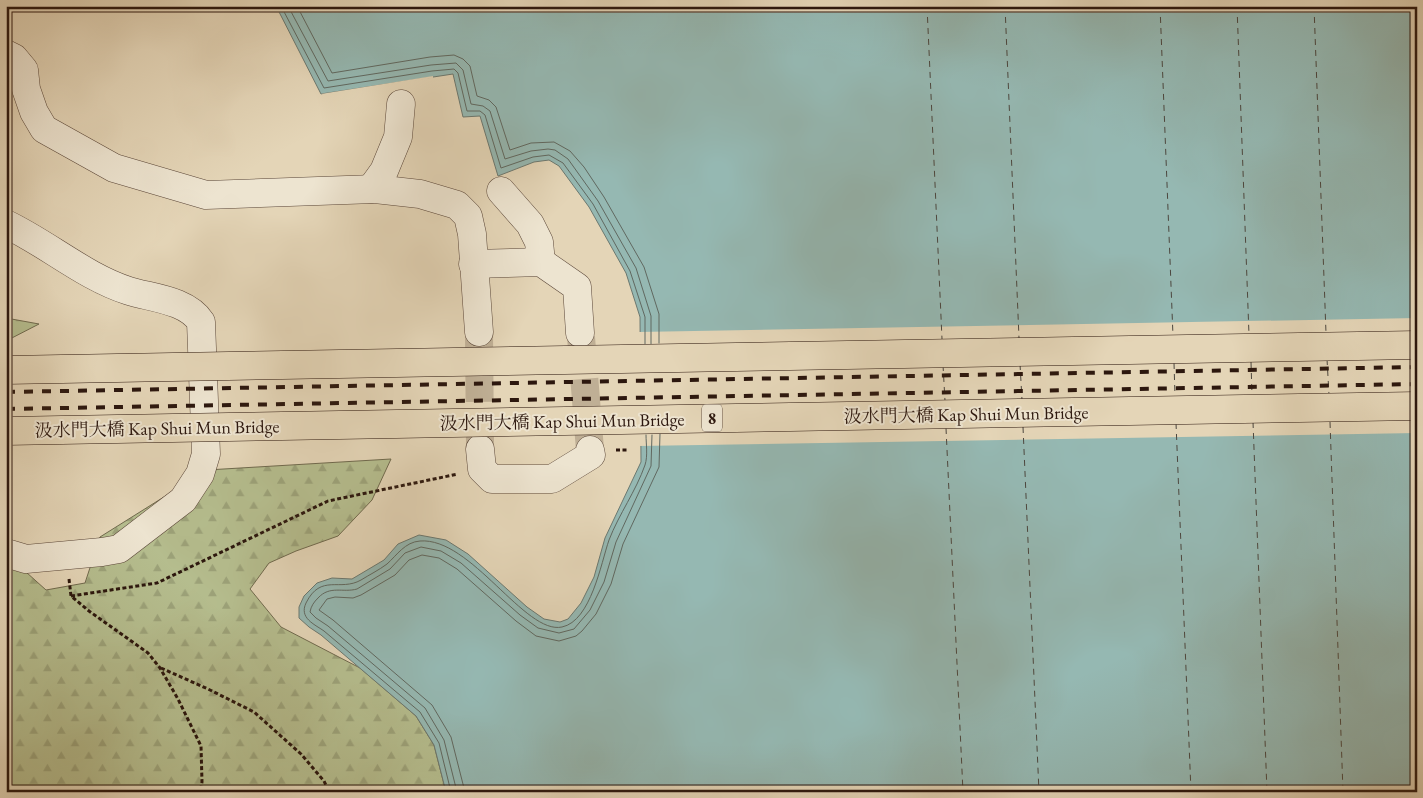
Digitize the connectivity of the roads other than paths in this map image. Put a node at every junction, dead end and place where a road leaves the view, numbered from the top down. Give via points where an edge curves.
1 (6, 54) edge
2 (401, 104) dead end
3 (371, 190) junction
4 (500, 191) dead end
5 (6, 224) edge
6 (542, 262) junction
7 (473, 264) junction
8 (479, 332) tunnel mouth
9 (580, 333) tunnel mouth
10 (1417, 345) edge
11 (6, 370) edge
12 (1417, 406) edge
13 (6, 431) edge
14 (590, 450) dead end
15 (481, 459) tunnel mouth
16 (6, 553) edge

1 - 3 lane via 24,70 26,90 44,129 114,168 206,195
2 - 3 lane via 398,137 384,171
3 - 7 lane via 420,194 457,205 468,216
4 - 6 lane via 530,224 539,242
5 - 16 lane via 84,270 126,290 180,306 196,315 201,322 206,454 200,474 183,500 119,548 26,559
6 - 7 lane
6 - 9 lane via 577,287
7 - 8 lane
10 - 11 highway, bridge
12 - 13 highway, 汲水門大橋 Kap Shui Mun Bridge / 8, bridge
14 - 15 lane via 591,455 552,479 492,479

